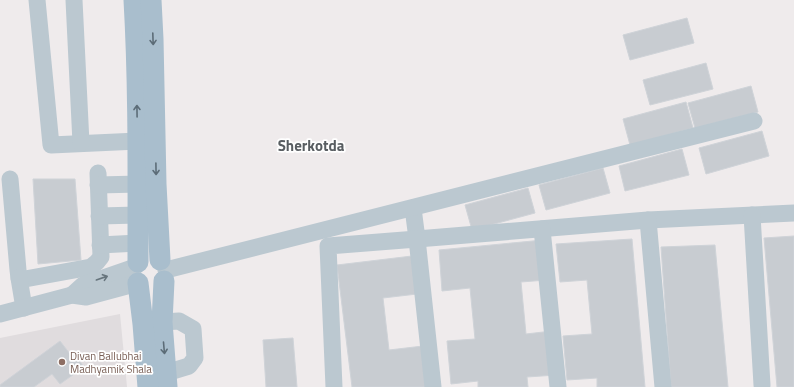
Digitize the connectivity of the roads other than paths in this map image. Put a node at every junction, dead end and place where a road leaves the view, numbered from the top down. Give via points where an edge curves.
1 (37, 0) edge
2 (74, 0) edge
3 (134, 0) edge
4 (151, 0) edge
5 (754, 121) dead end
6 (138, 141) junction
7 (80, 143) junction
8 (10, 179) dead end
9 (139, 184) junction
10 (413, 208) junction
11 (794, 213) edge
12 (138, 215) junction
13 (752, 215) junction
14 (99, 216) junction
15 (648, 220) junction
16 (542, 229) junction
17 (417, 239) junction
18 (100, 245) junction
19 (137, 263) junction
20 (164, 270) junction
21 (19, 278) junction
22 (24, 308) junction
23 (0, 314) edge
24 (162, 322) junction
25 (167, 380) edge
26 (762, 385) dead end
27 (148, 387) edge
28 (334, 387) edge
29 (433, 387) edge
30 (558, 387) edge
31 (663, 387) edge

1 - 7 street via 51,144
2 - 7 street
6 -> 3 main road
4 -> 20 main road via 156,184
5 - 10 street
6 - 7 street
6 - 9 main road
8 - 21 street
9 - 12 main road
9 - 14 street via 98,179
10 - 17 street
10 - 20 street
11 - 13 street
12 - 14 street
12 - 19 main road
13 - 15 street
13 - 26 street
14 - 18 street
15 - 16 street
15 - 31 street
16 - 17 street
16 - 30 street
17 - 28 street via 328,246
17 - 29 street
18 - 19 street
18 - 21 street via 100,257 91,267
19 - 20 main road via 143,258 153,257
19 - 20 main road via 142,286 151,289 160,286
19 - 22 street via 83,285 72,295
19 - 27 main road
20 - 24 main road
21 - 22 street
22 - 23 street
24 -> 25 main road
24 - 25 street via 180,321 193,329 195,358 189,366

